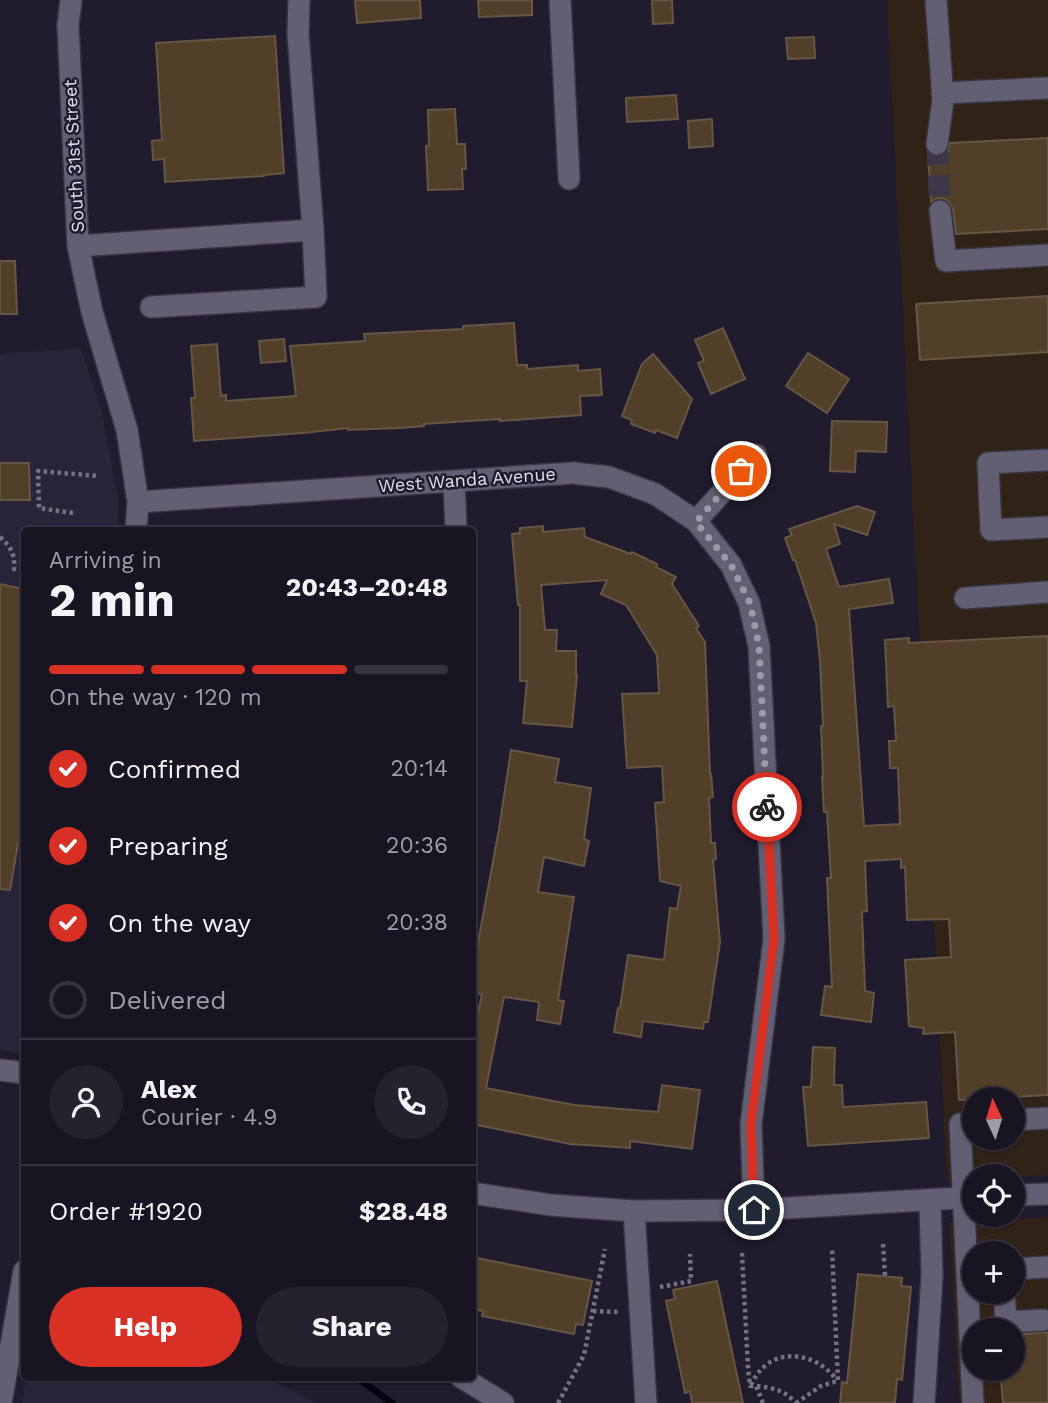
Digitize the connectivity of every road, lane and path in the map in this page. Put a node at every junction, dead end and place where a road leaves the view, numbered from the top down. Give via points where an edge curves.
1 (71, 0) edge
2 (299, 0) edge
3 (560, 0) edge
4 (936, 0) edge
5 (1048, 88) edge
6 (942, 93) junction
7 (937, 144) tunnel mouth
8 (569, 179) dead end
9 (940, 211) tunnel mouth
10 (313, 230) junction
11 (78, 246) junction
12 (1048, 255) edge
13 (151, 307) dead end
14 (756, 455) dead end
15 (1048, 460) edge
16 (99, 476) dead end
17 (454, 481) junction
18 (138, 502) junction
19 (73, 513) dead end
20 (696, 522) junction
21 (136, 527) edge
22 (456, 527) edge
23 (1048, 527) edge
24 (0, 537) edge
25 (21, 570) edge
26 (1048, 593) edge
27 (965, 598) dead end
28 (0, 1070) edge
29 (21, 1073) edge
30 (1048, 1118) edge
31 (1026, 1120) edge
32 (962, 1124) edge
33 (962, 1140) edge
34 (476, 1194) edge
35 (1048, 1194) edge
36 (1025, 1195) edge
37 (962, 1198) edge
38 (930, 1200) junction
39 (754, 1210) junction
40 (635, 1211) junction
41 (883, 1244) dead end
42 (832, 1248) dead end
43 (605, 1249) dead end
44 (742, 1253) dead end
45 (1048, 1267) edge
46 (1025, 1268) edge
47 (884, 1276) dead end
48 (21, 1288) edge
49 (971, 1304) edge
50 (1005, 1304) edge
51 (1043, 1320) dead end
52 (467, 1381) edge
53 (838, 1381) junction
54 (753, 1386) junction
55 (1, 1403) edge
56 (503, 1403) edge
57 (558, 1403) edge
58 (646, 1403) edge
59 (763, 1403) edge
60 (795, 1403) edge
61 (924, 1403) edge
62 (973, 1403) edge

1 - 11 street, South 31st Street via 68,25
2 - 10 street
3 - 8 street
4 - 6 street
5 - 6 street
6 - 7 street
9 - 12 street via 946,261
10 - 11 street
10 - 13 street via 316,297
11 - 18 street, South 31st Street via 127,430
14 - 20 street
15 - 23 street via 988,463 992,530
16 - 19 path via 38,471 39,508
17 - 18 street, West Wanda Avenue
17 - 20 street, West Wanda Avenue via 573,473 609,477 655,495
17 - 22 street
18 - 21 street, South 31st Street
20 - 39 street, West Wanda Avenue via 731,565 750,603 759,646 774,939 751,1124
24 - 25 path via 13,553 14,569
26 - 27 street
28 - 29 street
30 - 31 street
32 - 33 street
34 - 40 street
35 - 36 street
37 - 38 street
38 - 39 street
38 - 61 street via 932,1276
39 - 40 street
40 - 58 street
41 - 47 path
42 - 53 path
43 - 57 path via 584,1355
44 - 54 path
45 - 46 street
48 - 55 street
49 - 62 street
50 - 51 street via 1006,1322
52 - 56 street
53 - 54 path via 820,1363 787,1356 764,1367 755,1375
53 - 60 path
54 - 59 path
54 - 60 path via 783,1392

